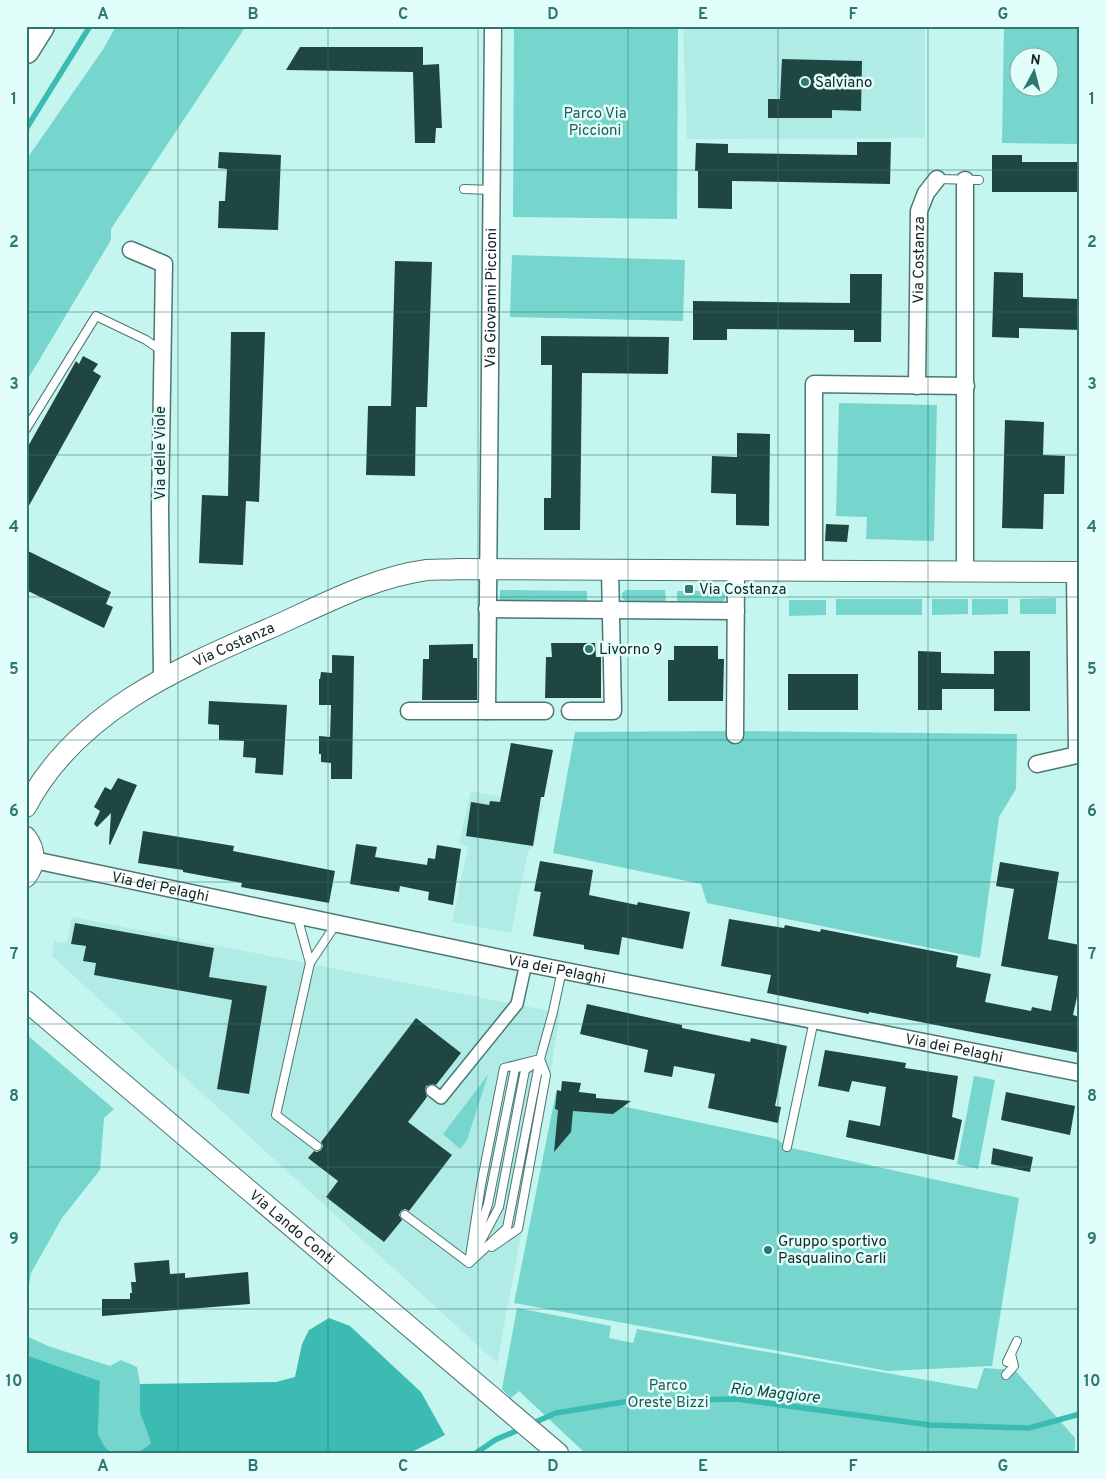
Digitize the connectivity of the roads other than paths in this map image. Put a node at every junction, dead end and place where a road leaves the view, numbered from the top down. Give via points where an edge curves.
1 (41, 26) edge
2 (493, 26) edge
3 (26, 50) edge
4 (937, 179) joint
5 (972, 180) joint
6 (464, 189) dead end
7 (492, 190) junction
8 (131, 250) dead end
9 (162, 351) junction
10 (917, 386) junction
11 (966, 386) junction
12 (26, 429) edge
13 (487, 570) junction
14 (610, 570) junction
15 (736, 570) junction
16 (814, 571) junction
17 (965, 571) junction
18 (1077, 572) edge
19 (487, 609) junction
20 (611, 610) junction
21 (736, 611) junction
22 (162, 678) junction
23 (408, 711) dead end
24 (487, 711) junction
25 (545, 711) dead end
26 (570, 711) dead end
27 (735, 735) dead end
28 (1037, 764) dead end
29 (26, 807) edge
30 (26, 837) edge
31 (30, 868) edge
32 (297, 916) junction
33 (336, 924) junction
34 (310, 963) junction
35 (526, 963) junction
36 (567, 971) junction
37 (26, 1001) edge
38 (814, 1020) junction
39 (540, 1059) junction
40 (1080, 1073) edge
41 (432, 1091) dead end
42 (317, 1146) dead end
43 (787, 1147) dead end
44 (405, 1215) dead end
45 (469, 1263) junction
46 (1017, 1341) dead end
47 (1006, 1375) dead end
48 (558, 1453) edge

1 - 3 highway
2 - 7 street, Via Giovanni Piccioni
4 - 5 lane
4 - 10 street, Via Costanza via 926,193 919,211
5 - 11 street
6 - 7 lane
7 - 13 street, Via Giovanni Piccioni
8 - 9 street, Via delle Viole via 164,264
9 - 12 lane via 96,316
9 - 22 street, Via delle Viole
10 - 11 street
10 - 16 street via 814,384
11 - 17 street
13 - 14 street, Via Costanza
13 - 19 street
13 - 22 street, Via Costanza via 428,570 363,587 203,656
14 - 15 street, Via Costanza
14 - 20 street
15 - 16 street, Via Costanza
15 - 21 street
16 - 17 street, Via Costanza
17 - 18 street, Via Costanza
18 - 28 street via 1076,756
19 - 20 street
19 - 24 street
20 - 21 street
20 - 26 street via 613,711
21 - 27 street
22 - 29 street, Via Costanza via 118,705 74,742 53,766
23 - 24 street
24 - 25 street
30 - 31 street via 32,848
31 - 32 street, Via dei Pelaghi
32 - 33 street, Via dei Pelaghi
32 - 34 lane
33 - 34 lane
33 - 35 street, Via dei Pelaghi
34 - 42 lane via 276,1115
35 - 36 street, Via dei Pelaghi
35 - 41 street via 517,1004 448,1079 441,1098
36 - 38 street, Via dei Pelaghi
36 - 39 lane
37 - 48 street, Via Lando Conti
38 - 40 street, Via dei Pelaghi
38 - 43 lane
39 - 45 lane via 525,1070 499,1207
39 - 45 lane via 546,1075 518,1229
39 - 45 lane via 504,1068
44 - 45 lane
46 - 47 lane via 1009,1358 1014,1366

